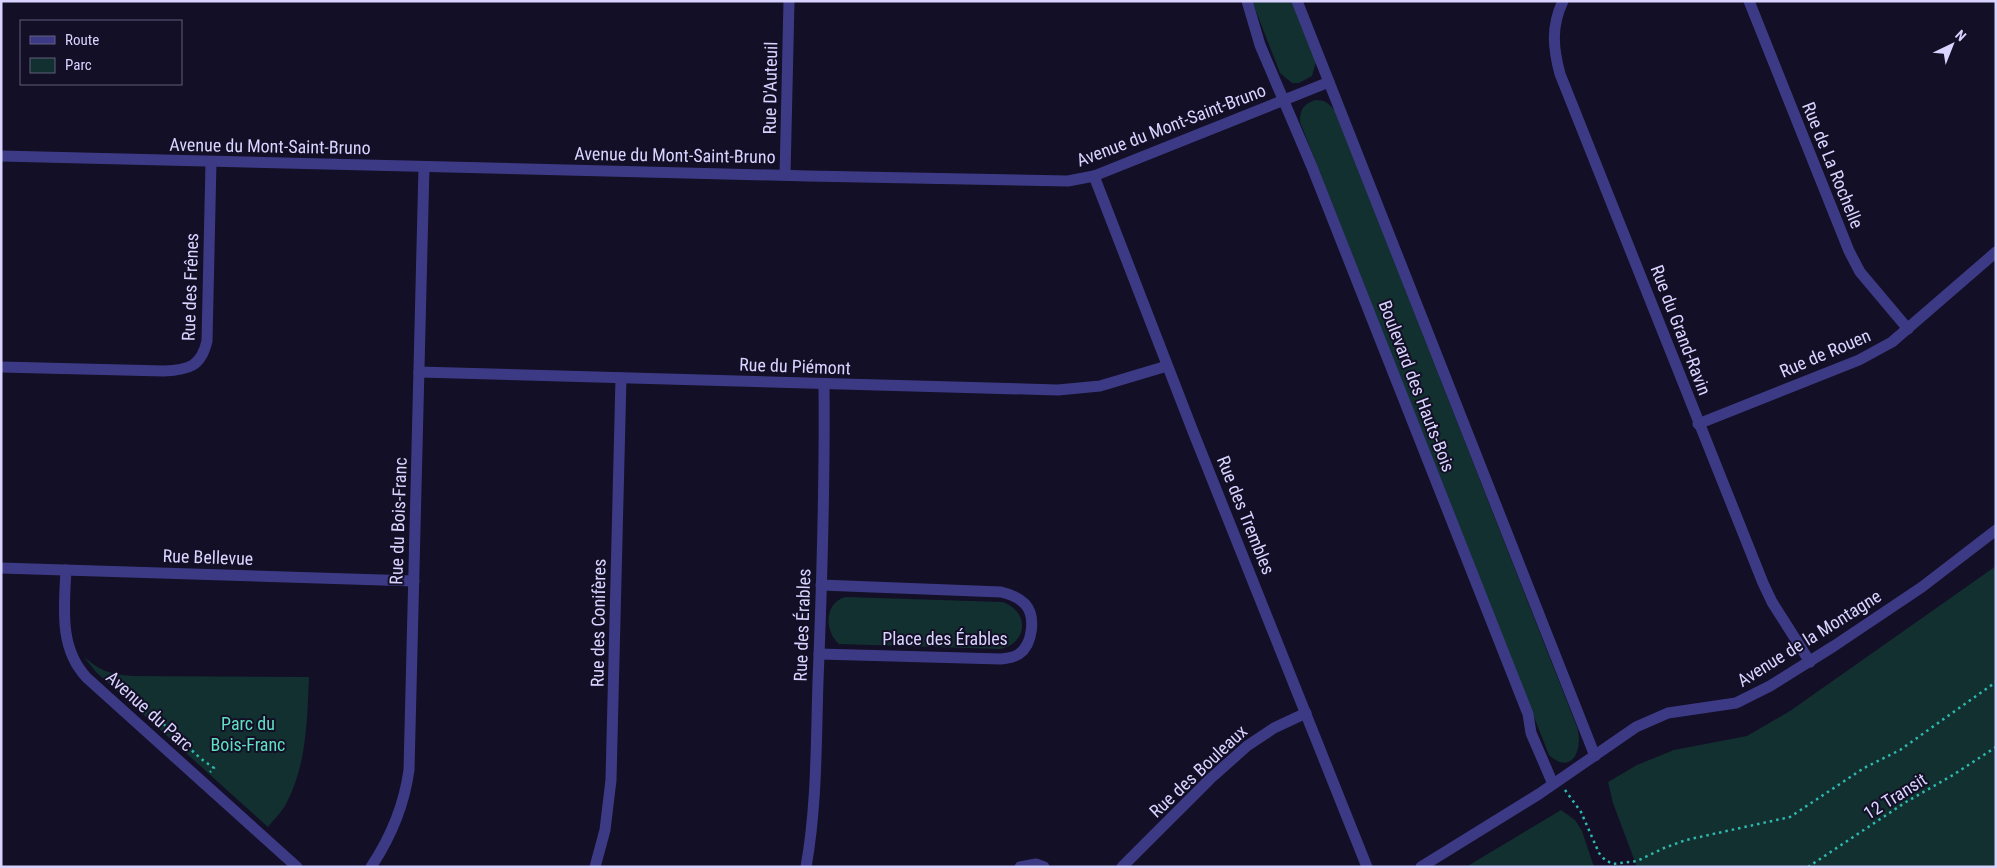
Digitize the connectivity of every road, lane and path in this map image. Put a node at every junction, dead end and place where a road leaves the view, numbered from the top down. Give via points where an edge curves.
1 (789, 1) edge
2 (1247, 1) edge
3 (1297, 1) edge
4 (1563, 1) edge
5 (1749, 1) edge
6 (1329, 82) junction
7 (1283, 100) junction
8 (1, 156) edge
9 (211, 162) junction
10 (424, 167) junction
11 (785, 175) junction
12 (1094, 176) junction
13 (1996, 252) edge
14 (1908, 329) junction
15 (1167, 366) junction
16 (1, 367) edge
17 (419, 372) junction
18 (622, 378) junction
19 (824, 384) junction
20 (1698, 424) junction
21 (1996, 530) edge
22 (1, 568) edge
23 (66, 570) junction
24 (414, 581) junction
25 (822, 585) junction
26 (819, 654) junction
27 (1810, 662) junction
28 (1996, 682) edge
29 (1306, 713) junction
30 (145, 730) junction
31 (1996, 747) edge
32 (1595, 756) junction
33 (201, 780) junction
34 (1553, 784) junction
35 (1575, 802) dead end
36 (1616, 865) edge
37 (297, 867) edge
38 (371, 867) edge
39 (595, 867) edge
40 (806, 867) edge
41 (1020, 867) edge
42 (1044, 867) edge
43 (1122, 867) edge
44 (1367, 867) edge
45 (1421, 867) edge
46 (1808, 867) edge

1 - 11 street, Rue D'Auteuil
2 - 7 street, Boulevard des Hauts-Bois via 1260,45
3 - 6 street, Boulevard des Hauts-Bois
4 - 20 street, Rue du Grand-Ravin via 1553,36 1560,74
5 - 14 street, Rue de La Rochelle via 1849,251 1860,272
6 - 7 street, Avenue du Mont-Saint-Bruno
6 - 32 street, Boulevard des Hauts-Bois
7 - 12 street, Avenue du Mont-Saint-Bruno
7 - 34 street, Boulevard des Hauts-Bois via 1356,277
8 - 9 street, Avenue du Mont-Saint-Bruno
9 - 10 street, Avenue du Mont-Saint-Bruno
9 - 16 street, Rue des Frênes via 207,341 196,363 164,371
10 - 11 street, Avenue du Mont-Saint-Bruno
10 - 17 street, Rue du Bois-Franc
11 - 12 street, Avenue du Mont-Saint-Bruno via 1035,181 1068,181
12 - 15 street, Rue des Trembles
13 - 14 street, Rue de Rouen
14 - 20 street, Rue de Rouen via 1870,355
15 - 19 street, Rue du Piémont via 1123,380 1078,389
15 - 29 street, Rue des Trembles
17 - 18 street, Rue du Piémont
17 - 24 street, Rue du Bois-Franc
18 - 19 street, Rue du Piémont
18 - 39 street, Rue des Conifères via 611,780 604,834
19 - 25 street, Rue des Érables
20 - 27 street, Rue du Grand-Ravin via 1763,584
21 - 27 street, Avenue de la Montagne via 1922,587
22 - 23 street, Rue Bellevue
23 - 24 street, Rue Bellevue
23 - 30 street, Avenue du Parc via 66,633 73,660 87,678
24 - 38 street, Rue du Bois-Franc via 408,779 394,828
25 - 26 street, Rue des Érables
25 - 26 street, Place des Érables via 1001,592 1017,597 1026,605 1031,629 1023,650 1001,659
26 - 40 street, Rue des Érables via 814,802
27 - 32 street, Avenue de la Montagne via 1736,703 1657,717 1636,727
28 - 36 path via 1908,744 1790,816 1686,840 1637,861
29 - 43 street, Rue des Bouleaux via 1274,728 1247,746
29 - 44 street, Rue des Trembles
30 - 33 street, Avenue du Parc
30 - 33 path via 158,718 200,758 212,765 214,768
31 - 46 path, 12 Transit
32 - 34 street, Avenue de la Montagne
33 - 37 street, Avenue du Parc
34 - 45 street, Avenue de la Montagne
35 - 36 path via 1599,853
41 - 42 street via 1036,864

